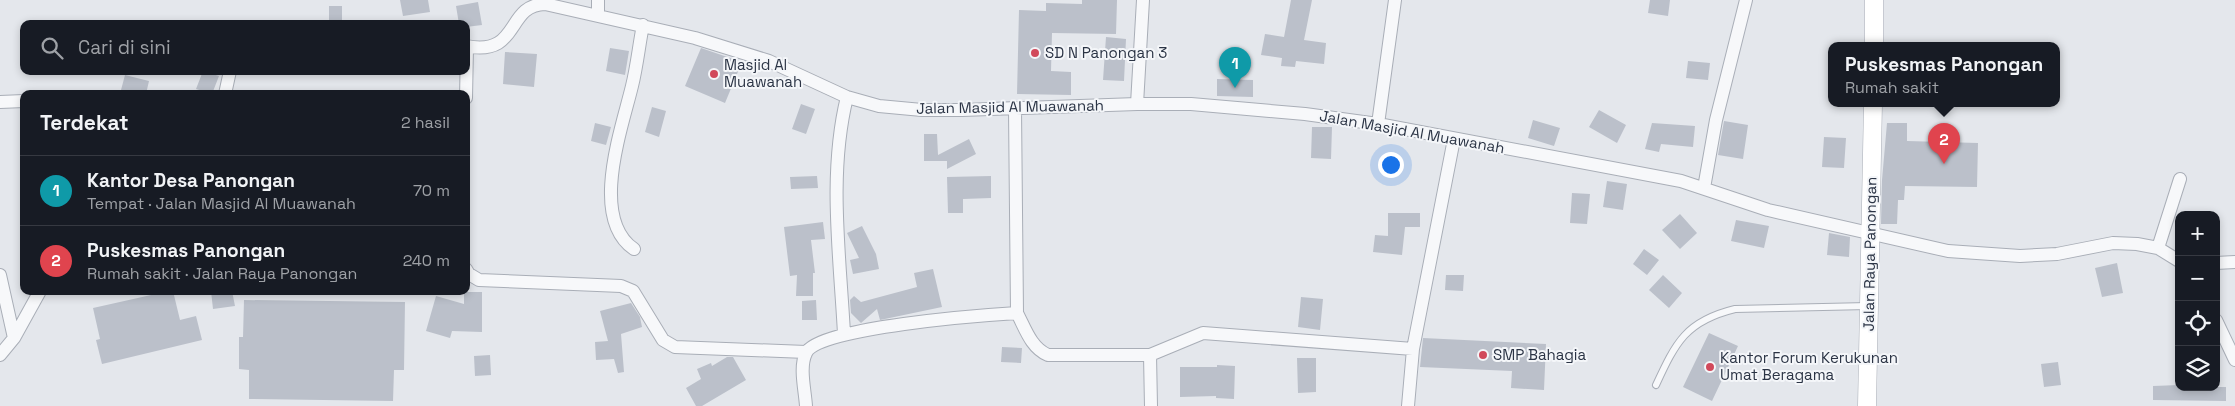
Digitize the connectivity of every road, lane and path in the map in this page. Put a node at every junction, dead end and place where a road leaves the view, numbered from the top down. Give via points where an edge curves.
1 (598, 0) edge
2 (1143, 0) edge
3 (1395, 0) edge
4 (1746, 0) edge
5 (1874, 0) edge
6 (598, 15) junction
7 (643, 25) junction
8 (1874, 42) edge
9 (470, 46) edge
10 (229, 75) edge
11 (466, 75) edge
12 (226, 90) edge
13 (466, 90) edge
14 (847, 97) junction
15 (20, 101) edge
16 (0, 102) edge
17 (1138, 104) junction
18 (1873, 107) edge
19 (1015, 109) junction
20 (1378, 124) junction
21 (1454, 139) junction
22 (2180, 179) dead end
23 (1704, 188) junction
24 (1870, 232) junction
25 (2158, 248) junction
26 (634, 249) dead end
27 (2175, 259) edge
28 (2235, 262) edge
29 (2220, 263) edge
30 (0, 275) edge
31 (470, 275) edge
32 (38, 295) edge
33 (1869, 306) junction
34 (1017, 313) junction
35 (2220, 328) edge
36 (844, 334) junction
37 (14, 338) junction
38 (1413, 349) junction
39 (806, 352) junction
40 (0, 355) edge
41 (1150, 355) junction
42 (2235, 360) edge
43 (1656, 385) dead end
44 (806, 406) edge
45 (1151, 406) edge
46 (1408, 406) edge
47 (1867, 406) edge

1 - 6 street
2 - 17 street
3 - 20 street
4 - 23 street via 1716,120
5 - 8 main road
6 - 7 street, Jalan Masjid Al Muawanah
6 - 9 street, Jalan Masjid Al Muawanah via 536,4 521,15 499,44 484,48
7 - 14 street, Jalan Masjid Al Muawanah via 769,61
7 - 26 street via 613,162 611,203 618,232
10 - 12 street
11 - 13 street
14 - 19 street, Jalan Masjid Al Muawanah via 879,106 922,110
14 - 36 street via 840,126 836,170
15 - 16 street
17 - 19 street, Jalan Masjid Al Muawanah
17 - 20 street, Jalan Masjid Al Muawanah via 1201,105
18 - 24 main road, Jalan Raya Panongan
19 - 34 street
20 - 21 street, Jalan Masjid Al Muawanah
21 - 23 street, Jalan Masjid Al Muawanah via 1682,181
21 - 38 street
22 - 25 street
23 - 24 street, Jalan Masjid Al Muawanah via 1768,210
24 - 25 street, Jalan Masjid Al Muawanah via 1948,251 1984,255 2057,254 2113,243
24 - 33 main road, Jalan Raya Panongan
25 - 27 street, Jalan Masjid Al Muawanah
28 - 29 street
30 - 37 street
31 - 39 street via 479,280 621,286 634,291 663,340 675,347
32 - 37 street
33 - 43 lane via 1736,309 1718,314 1700,321 1685,334
33 - 47 main road, Jalan Raya Panongan
34 - 36 street via 953,317
34 - 41 street via 1030,339 1048,355
35 - 42 street
36 - 39 street via 814,345
37 - 40 street
38 - 41 street via 1203,333
38 - 46 street
39 - 44 street via 803,365
41 - 45 street

